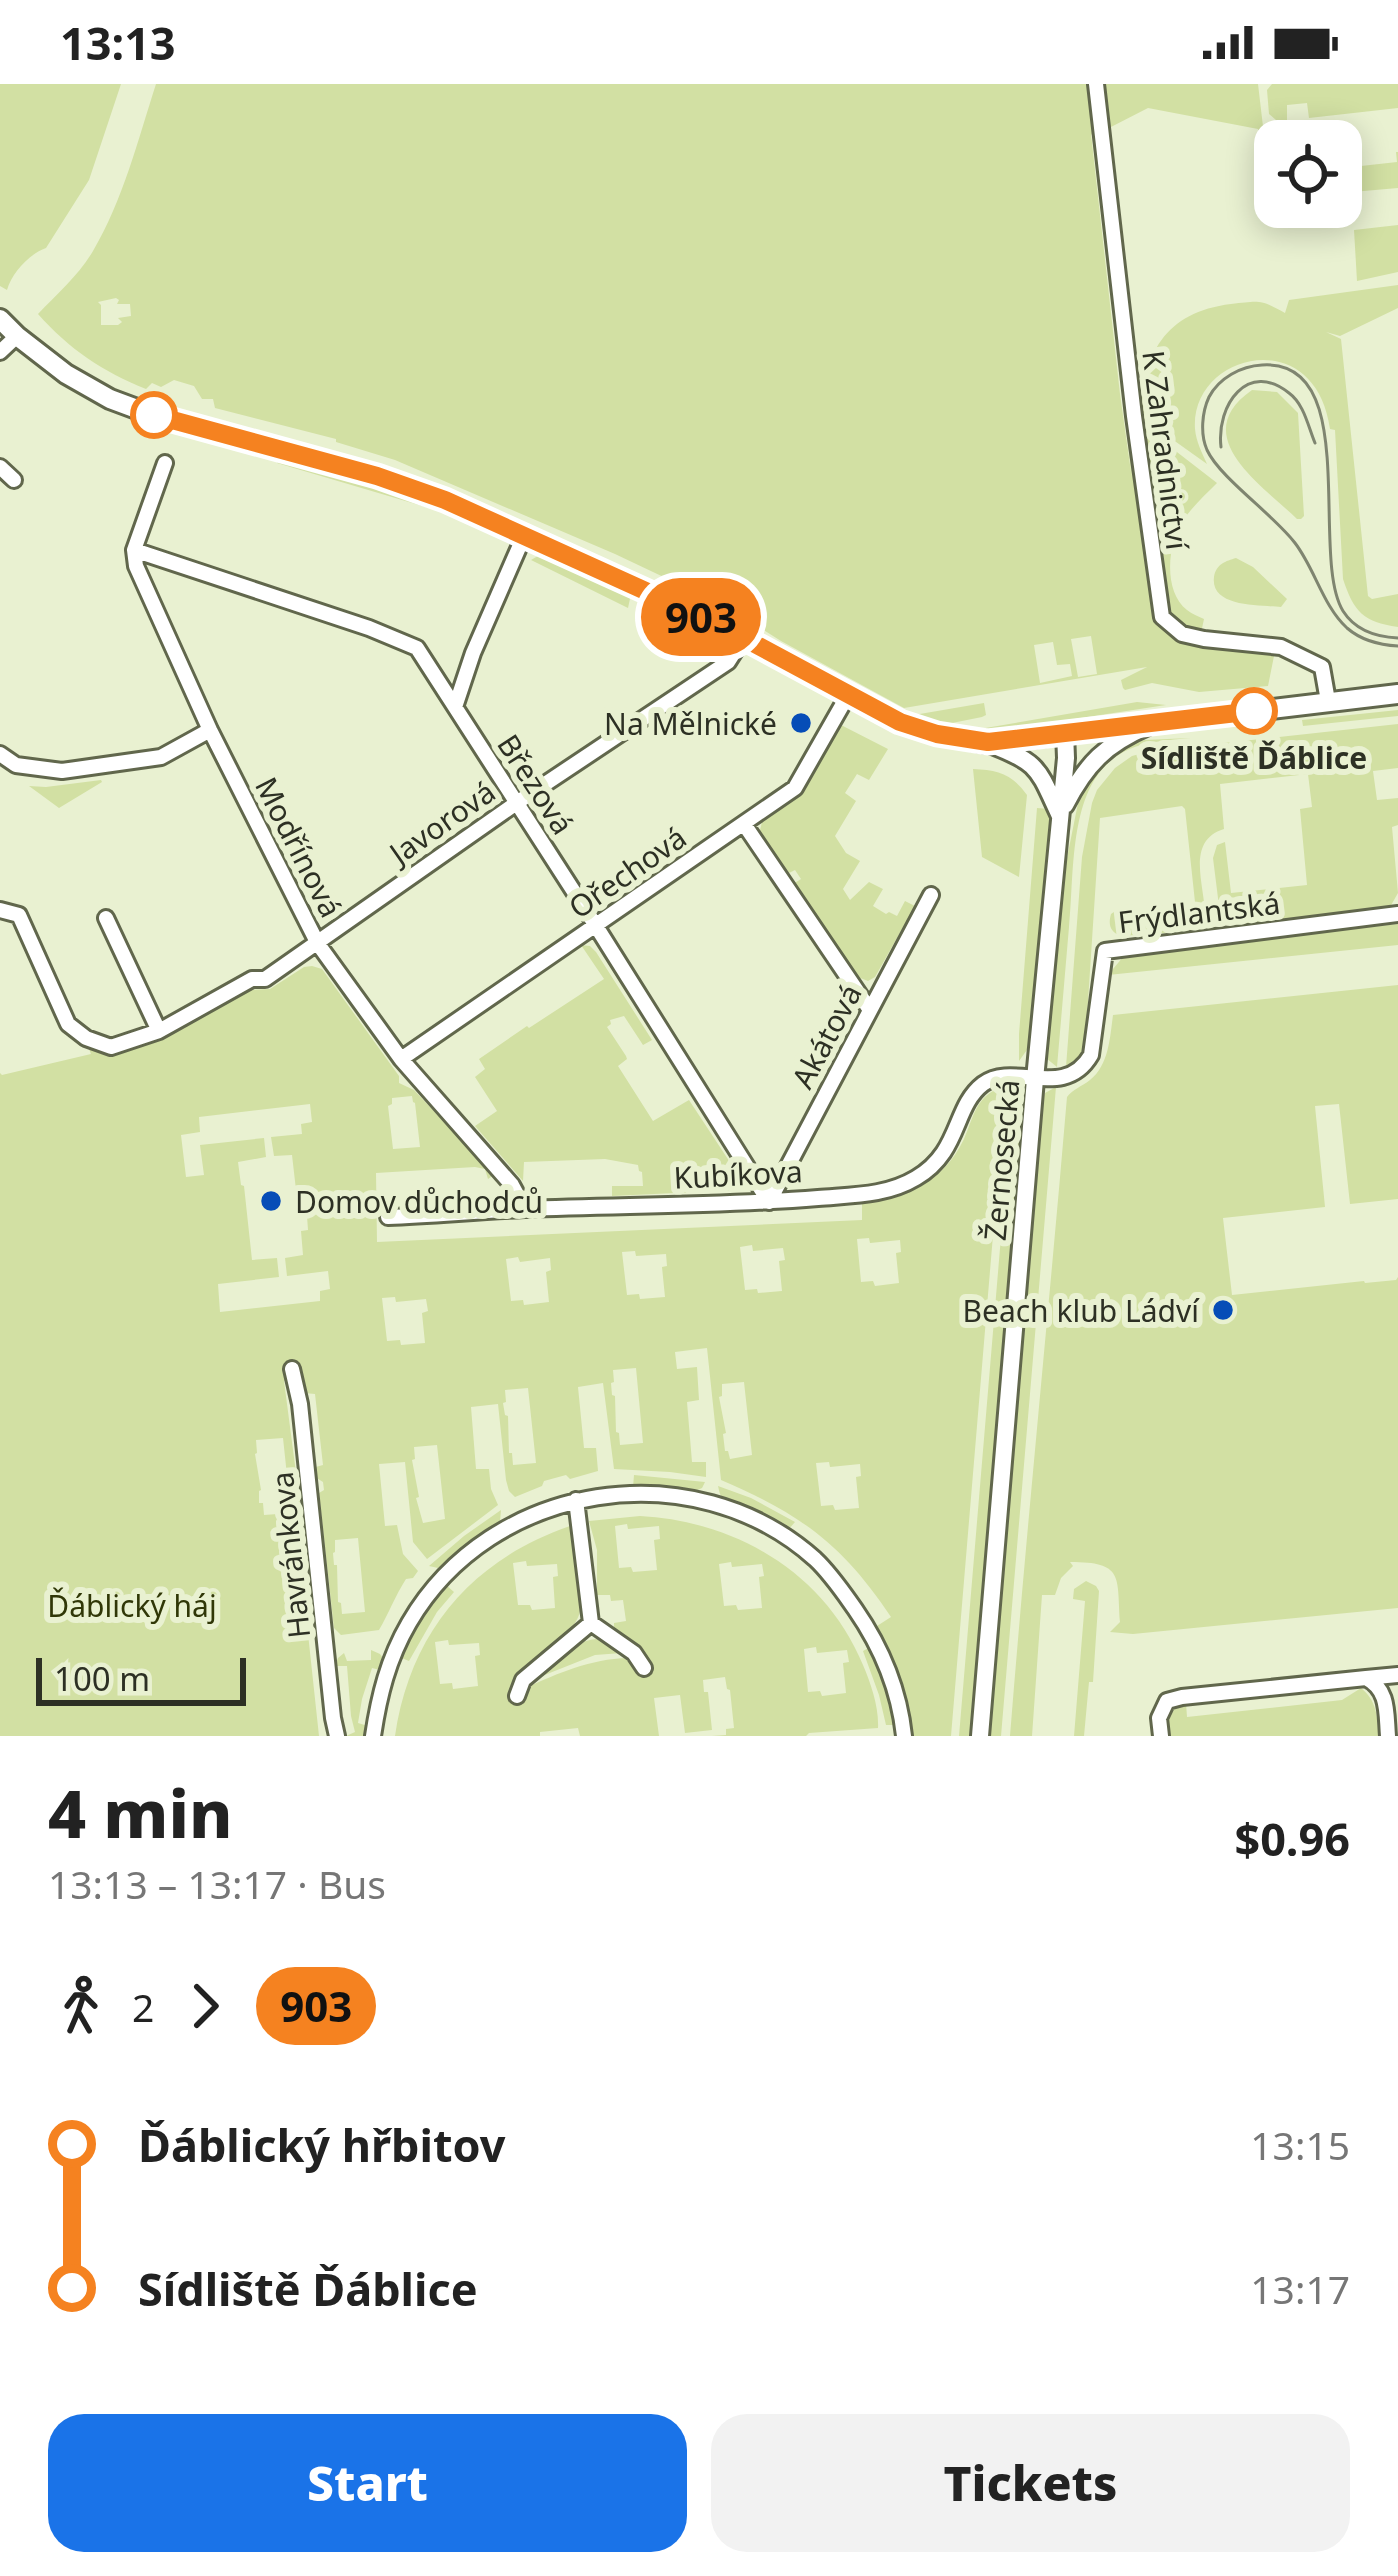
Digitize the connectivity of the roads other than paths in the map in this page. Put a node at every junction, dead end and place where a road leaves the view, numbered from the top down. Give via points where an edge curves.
1 (1096, 84) edge
2 (0, 319) edge
3 (17, 336) junction
4 (0, 352) edge
5 (165, 463) dead end
6 (0, 467) edge
7 (14, 480) dead end
8 (524, 536) junction
9 (134, 550) junction
10 (744, 637) junction
11 (1398, 694) edge
12 (848, 695) junction
13 (1328, 701) junction
14 (454, 706) junction
15 (1158, 722) junction
16 (210, 730) junction
17 (1065, 732) junction
18 (988, 742) junction
19 (0, 754) edge
20 (515, 803) junction
21 (1060, 817) junction
22 (744, 824) junction
23 (932, 895) dead end
24 (0, 910) edge
25 (1398, 914) edge
26 (106, 918) dead end
27 (596, 926) junction
28 (318, 944) junction
29 (870, 1010) junction
30 (159, 1031) junction
31 (401, 1059) junction
32 (1035, 1078) junction
33 (769, 1202) junction
34 (525, 1209) junction
35 (388, 1217) dead end
36 (292, 1369) dead end
37 (576, 1500) junction
38 (591, 1623) junction
39 (644, 1667) dead end
40 (1398, 1675) edge
41 (1366, 1678) junction
42 (517, 1696) dead end
43 (337, 1736) edge
44 (373, 1736) edge
45 (904, 1736) edge
46 (980, 1736) edge
47 (1161, 1736) edge
48 (1388, 1736) edge

1 - 13 street, K Zahradnictví via 1162,617 1182,634 1281,647 1322,667
2 - 3 main road
3 - 4 street
3 - 8 main road via 110,399 377,476
5 - 9 street
6 - 7 street
8 - 10 main road
8 - 14 street
9 - 14 street, Březová via 417,648
9 - 16 street, Modřínová
10 - 12 main road
10 - 20 street, Javorová via 728,662
11 - 13 main road
12 - 18 main road via 912,727
12 - 22 street, Ořechová via 795,788
13 - 15 main road
14 - 20 street, Březová
15 - 17 main road
15 - 21 street via 1092,761
16 - 19 street via 161,757 62,771 16,765
16 - 28 street, Modřínová
17 - 18 main road
17 - 21 street, Žernosecká
18 - 21 street via 1034,767
20 - 27 street, Březová
20 - 28 street, Javorová
21 - 32 street, Žernosecká
22 - 27 street, Ořechová
22 - 29 street
23 - 29 street, Akátová
24 - 30 street, Javorová via 19,915 68,1024 86,1038 111,1047
25 - 32 street, Frýdlantská via 1105,950 1083,1070
26 - 30 street
27 - 31 street, Ořechová
27 - 33 street, Březová
28 - 30 street, Javorová
28 - 31 street, Modřínová
29 - 33 street, Akátová
31 - 34 street, Modřínová
32 - 33 street, Kubíkova via 996,1077 981,1085 932,1167 892,1190
32 - 46 street, Žernosecká
33 - 34 street, Kubíkova
34 - 35 street, Kubíkova
36 - 43 street, Havránkova
37 - 38 street
37 - 44 street via 516,1521 440,1581 398,1645
37 - 45 street via 649,1493 709,1502 800,1547 874,1637
38 - 39 street
38 - 42 street via 523,1680
40 - 41 street
41 - 47 street via 1182,1697 1168,1701
41 - 48 street via 1385,1699

